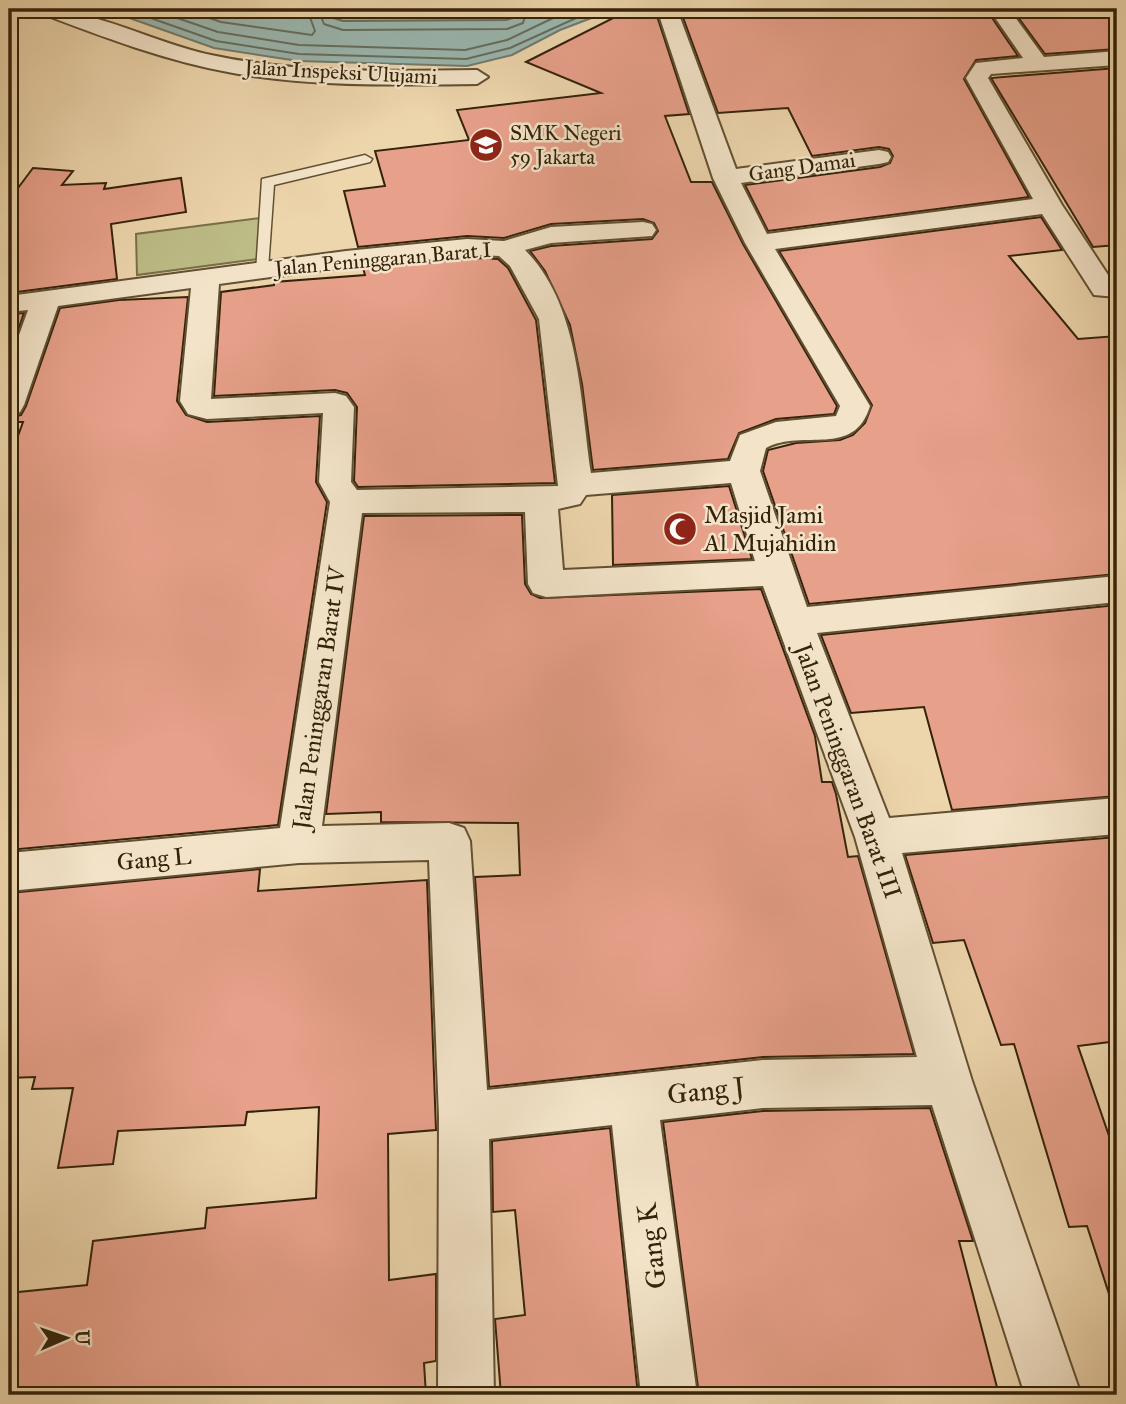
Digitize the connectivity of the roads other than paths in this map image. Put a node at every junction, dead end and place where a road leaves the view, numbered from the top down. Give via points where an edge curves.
1 (47, 9) edge
2 (670, 9) edge
3 (999, 9) edge
4 (1117, 58) edge
5 (1037, 63) junction
6 (477, 77) dead end
7 (879, 156) dead end
8 (365, 159) dead end
9 (726, 178) junction
10 (1049, 205) junction
11 (643, 230) dead end
12 (758, 243) junction
13 (507, 250) junction
14 (261, 269) junction
15 (206, 275) junction
16 (1113, 296) edge
17 (46, 300) junction
18 (9, 304) edge
19 (9, 405) edge
20 (744, 471) junction
21 (576, 485) junction
22 (541, 500) junction
23 (347, 502) junction
24 (776, 573) junction
25 (1117, 589) edge
26 (795, 622) junction
27 (1117, 816) edge
28 (876, 837) junction
29 (299, 845) junction
30 (9, 872) edge
31 (948, 1081) junction
32 (633, 1097) junction
33 (464, 1117) junction
34 (466, 1395) edge
35 (669, 1395) edge
36 (1054, 1395) edge

1 - 6 street, Jalan Inspeksi Ulujami via 126,38 230,66 277,73
2 - 9 street
3 - 5 street
4 - 5 street
5 - 10 street via 985,68 977,78
7 - 9 street, Gang Damai
8 - 14 lane via 267,182
9 - 12 street
10 - 12 street
10 - 16 street
11 - 13 street via 534,238
12 - 20 street via 855,406 849,422 840,428 775,430 761,435 751,442
13 - 14 street, Jalan Peninggaran Barat I via 435,251
13 - 21 street, Jalan Peninggaran Barat I via 518,258 553,319
14 - 15 street, Jalan Peninggaran Barat I
15 - 17 street, Jalan Peninggaran Barat I
15 - 23 street via 198,407 335,403 339,407 335,482
17 - 18 street, Jalan Peninggaran Barat I
17 - 19 street
20 - 21 street
20 - 24 street, Jalan Peninggaran Barat III
21 - 22 street via 568,496
22 - 23 street
22 - 24 street via 546,583
23 - 29 street, Jalan Peninggaran Barat IV
24 - 26 street, Jalan Peninggaran Barat III
25 - 26 street
26 - 28 street, Jalan Peninggaran Barat III
27 - 28 street
28 - 31 street, Jalan Peninggaran Barat III
29 - 30 street, Gang L
29 - 33 street, Jalan Peninggaran Barat IV via 449,841
31 - 32 street, Gang J via 763,1084
31 - 36 street, Jalan Peninggaran Barat III
32 - 33 street, Gang J
32 - 35 street, Gang K
33 - 34 street, Jalan Peninggaran Barat IV

